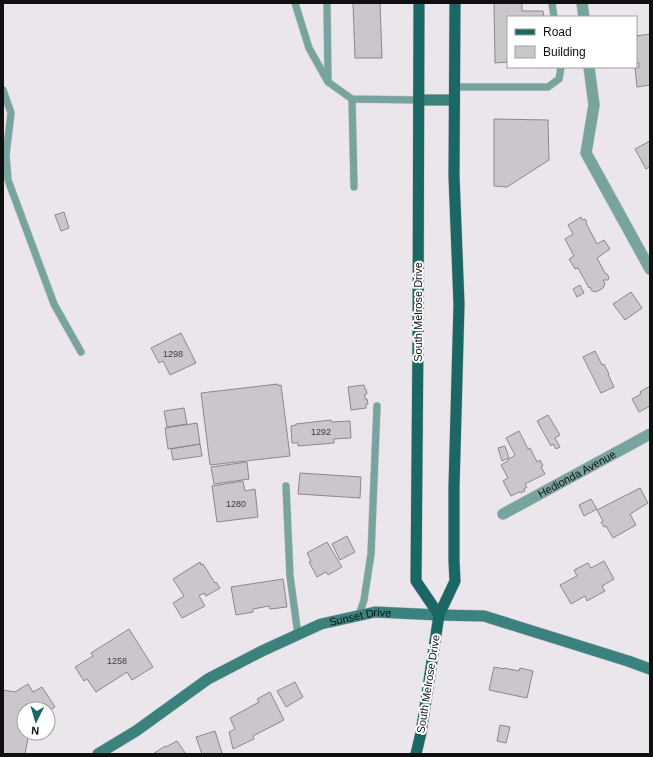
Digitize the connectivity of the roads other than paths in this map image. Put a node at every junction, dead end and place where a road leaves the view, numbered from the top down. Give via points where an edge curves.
1 (295, 3) edge
2 (328, 3) edge
3 (419, 3) edge
4 (455, 3) edge
5 (552, 3) edge
6 (582, 3) edge
7 (554, 16) edge
8 (584, 16) edge
9 (561, 68) edge
10 (590, 68) edge
11 (328, 82) junction
12 (454, 87) junction
13 (3, 90) edge
14 (352, 99) junction
15 (419, 100) junction
16 (454, 100) junction
17 (354, 187) dead end
18 (650, 269) edge
19 (81, 352) dead end
20 (377, 406) dead end
21 (650, 434) edge
22 (286, 486) dead end
23 (503, 514) dead end
24 (359, 615) junction
25 (439, 615) junction
26 (298, 635) junction
27 (650, 669) edge
28 (98, 754) edge
29 (416, 754) edge

1 - 11 lane via 309,48
2 - 11 lane
3 - 15 main road, South Melrose Drive
4 - 12 main road, South Melrose Drive
5 - 7 lane
6 - 8 street
9 - 12 lane via 559,80 548,87
10 - 18 street via 594,105 586,153
11 - 14 lane
12 - 16 main road, South Melrose Drive
13 - 19 lane via 11,113 6,155 8,180 54,304
14 - 15 lane
14 - 17 lane
15 - 16 main road
15 - 25 main road, South Melrose Drive via 416,580
16 - 25 main road, South Melrose Drive via 459,304 454,487 455,582
20 - 24 lane via 371,554 364,600
21 - 23 street, Hedionda Avenue
22 - 26 lane via 290,576
24 - 25 main road, Sunset Drive via 375,612
24 - 26 main road, Sunset Drive via 321,624
25 - 27 main road, Sunset Drive via 484,616
25 - 29 main road, South Melrose Drive
26 - 28 main road, Sunset Drive via 208,679 136,731

